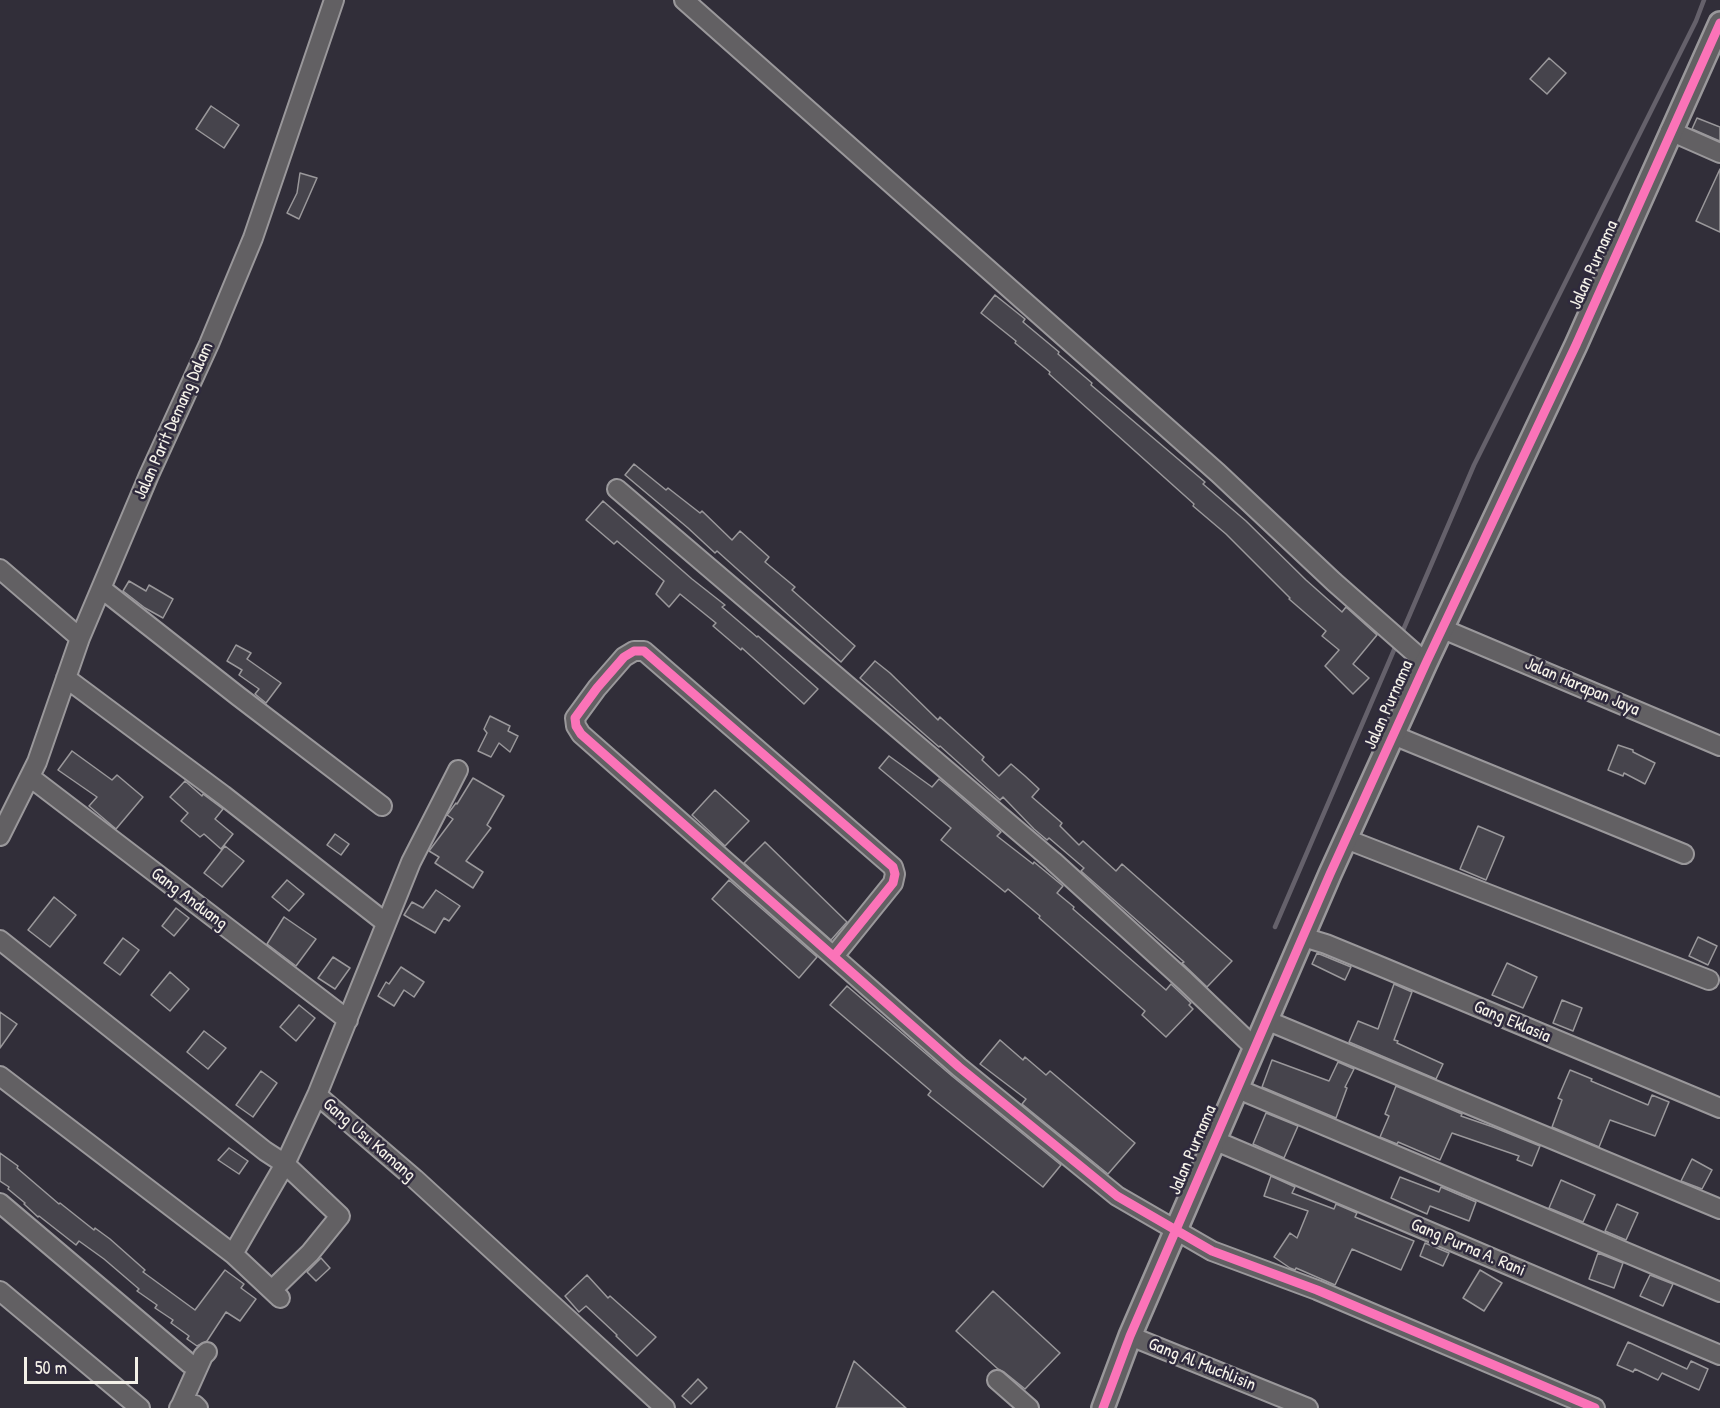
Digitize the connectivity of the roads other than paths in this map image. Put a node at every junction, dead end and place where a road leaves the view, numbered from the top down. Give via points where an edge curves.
1 (334, 0) edge
2 (684, 0) edge
3 (1720, 23) edge
4 (1714, 48) edge
5 (1670, 131) junction
6 (1720, 153) edge
7 (617, 489) dead end
8 (0, 569) edge
9 (102, 589) junction
10 (1443, 629) junction
11 (80, 638) junction
12 (1426, 662) junction
13 (66, 678) junction
14 (1393, 735) junction
15 (1720, 746) edge
16 (458, 770) dead end
17 (30, 777) junction
18 (382, 806) dead end
19 (0, 836) edge
20 (1346, 839) junction
21 (1684, 854) dead end
22 (386, 923) junction
23 (1303, 937) junction
24 (0, 940) edge
25 (834, 956) junction
26 (1709, 980) dead end
27 (348, 1020) junction
28 (1266, 1020) junction
29 (1255, 1048) junction
30 (0, 1076) edge
31 (1238, 1089) junction
32 (317, 1095) junction
33 (1720, 1108) edge
34 (1216, 1141) junction
35 (285, 1164) junction
36 (0, 1203) edge
37 (1720, 1209) edge
38 (1176, 1232) junction
39 (233, 1254) junction
40 (0, 1291) edge
41 (1720, 1292) edge
42 (1130, 1336) junction
43 (207, 1352) dead end
44 (1720, 1355) edge
45 (190, 1364) dead end
46 (997, 1380) dead end
47 (186, 1407) edge
48 (140, 1408) edge
49 (665, 1408) edge
50 (1029, 1408) edge
51 (1103, 1408) edge
52 (1308, 1408) edge
53 (1595, 1408) edge

1 - 9 street, Jalan Parit Demang Dalam via 253,238
2 - 12 street via 1210,465
3 - 4 street, Jalan Purnama
4 - 5 street, Jalan Purnama
5 - 6 street
5 - 10 street, Jalan Purnama via 1576,345
7 - 29 street via 1053,861
8 - 11 street
9 - 11 street, Jalan Parit Demang Dalam
9 - 18 street
10 - 12 street, Jalan Purnama
10 - 15 street, Jalan Harapan Jaya
11 - 13 street, Jalan Parit Demang Dalam
12 - 14 street, Jalan Purnama
13 - 17 street, Jalan Parit Demang Dalam
13 - 22 street
14 - 20 street, Jalan Purnama
14 - 21 street
16 - 22 street via 411,862
17 - 19 street, Jalan Parit Demang Dalam
17 - 27 street, Gang Anduang
20 - 23 street, Jalan Purnama
20 - 26 street
22 - 27 street
23 - 28 street, Jalan Purnama
23 - 33 street, Gang Eklasia
24 - 35 street
25 - 25 street via 581,734 575,718 624,657 644,651 893,867 893,882
25 - 38 street via 959,1067 1117,1196
27 - 32 street
28 - 29 street, Jalan Purnama
28 - 37 street
29 - 31 street, Jalan Purnama
30 - 39 street
31 - 34 street, Jalan Purnama
31 - 41 street
32 - 35 street, Gang Usu Kamang
32 - 49 street, Gang Usu Kamang via 415,1179
34 - 38 street, Jalan Purnama
34 - 44 street, Gang Purna A. Rani
35 - 39 street, Gang Usu Kamang
35 - 39 street via 340,1216 276,1294
36 - 45 street
38 - 42 street, Jalan Purnama
38 - 53 street via 1212,1251 1317,1290
40 - 48 street
42 - 51 street, Jalan Purnama
42 - 52 street, Gang Al Muchlisin
43 - 47 street
46 - 50 street

